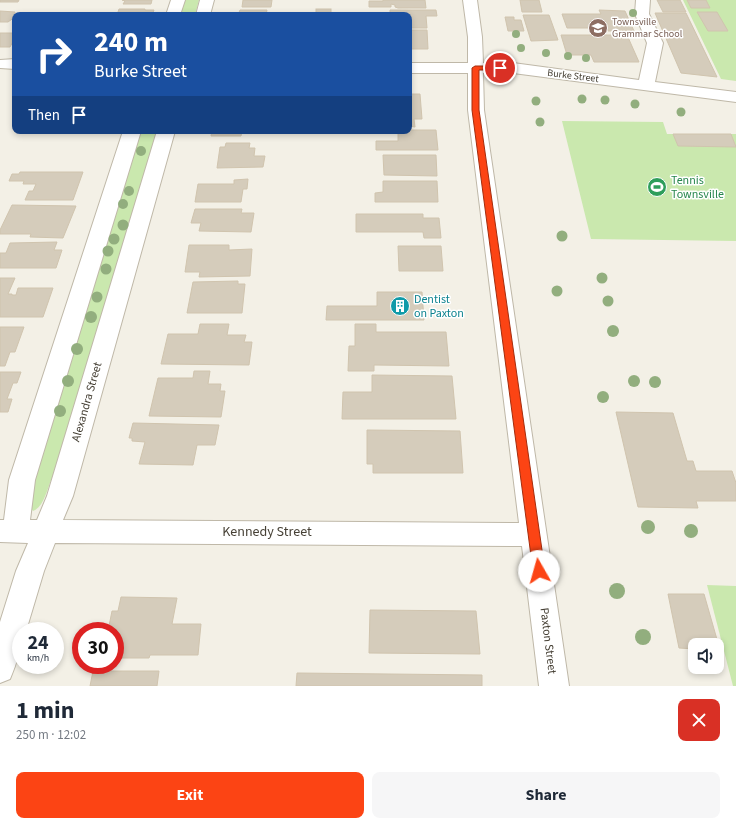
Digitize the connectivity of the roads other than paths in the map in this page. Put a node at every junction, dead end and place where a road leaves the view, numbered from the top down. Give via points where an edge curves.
1 (178, 0) edge
2 (207, 0) edge
3 (470, 0) edge
4 (642, 0) edge
5 (174, 12) edge
6 (204, 12) edge
7 (412, 68) edge
8 (475, 68) junction
9 (646, 86) junction
10 (736, 97) edge
11 (131, 134) edge
12 (165, 134) edge
13 (8, 531) edge
14 (45, 532) junction
15 (534, 535) junction
16 (0, 669) edge
17 (554, 686) edge

1 - 5 street
2 - 6 street
3 - 8 street, Paxton Street via 475,37
4 - 9 street via 642,14 655,43
7 - 8 street, Burke Street
8 - 9 street, Burke Street via 513,68
8 - 15 street, Paxton Street via 476,110
9 - 10 street, Burke Street
11 - 13 street
12 - 14 street, Alexandra Street via 60,496
13 - 14 street, Kennedy Street
14 - 15 street, Kennedy Street
14 - 16 street, Alexandra Street via 30,571
15 - 17 street, Paxton Street

